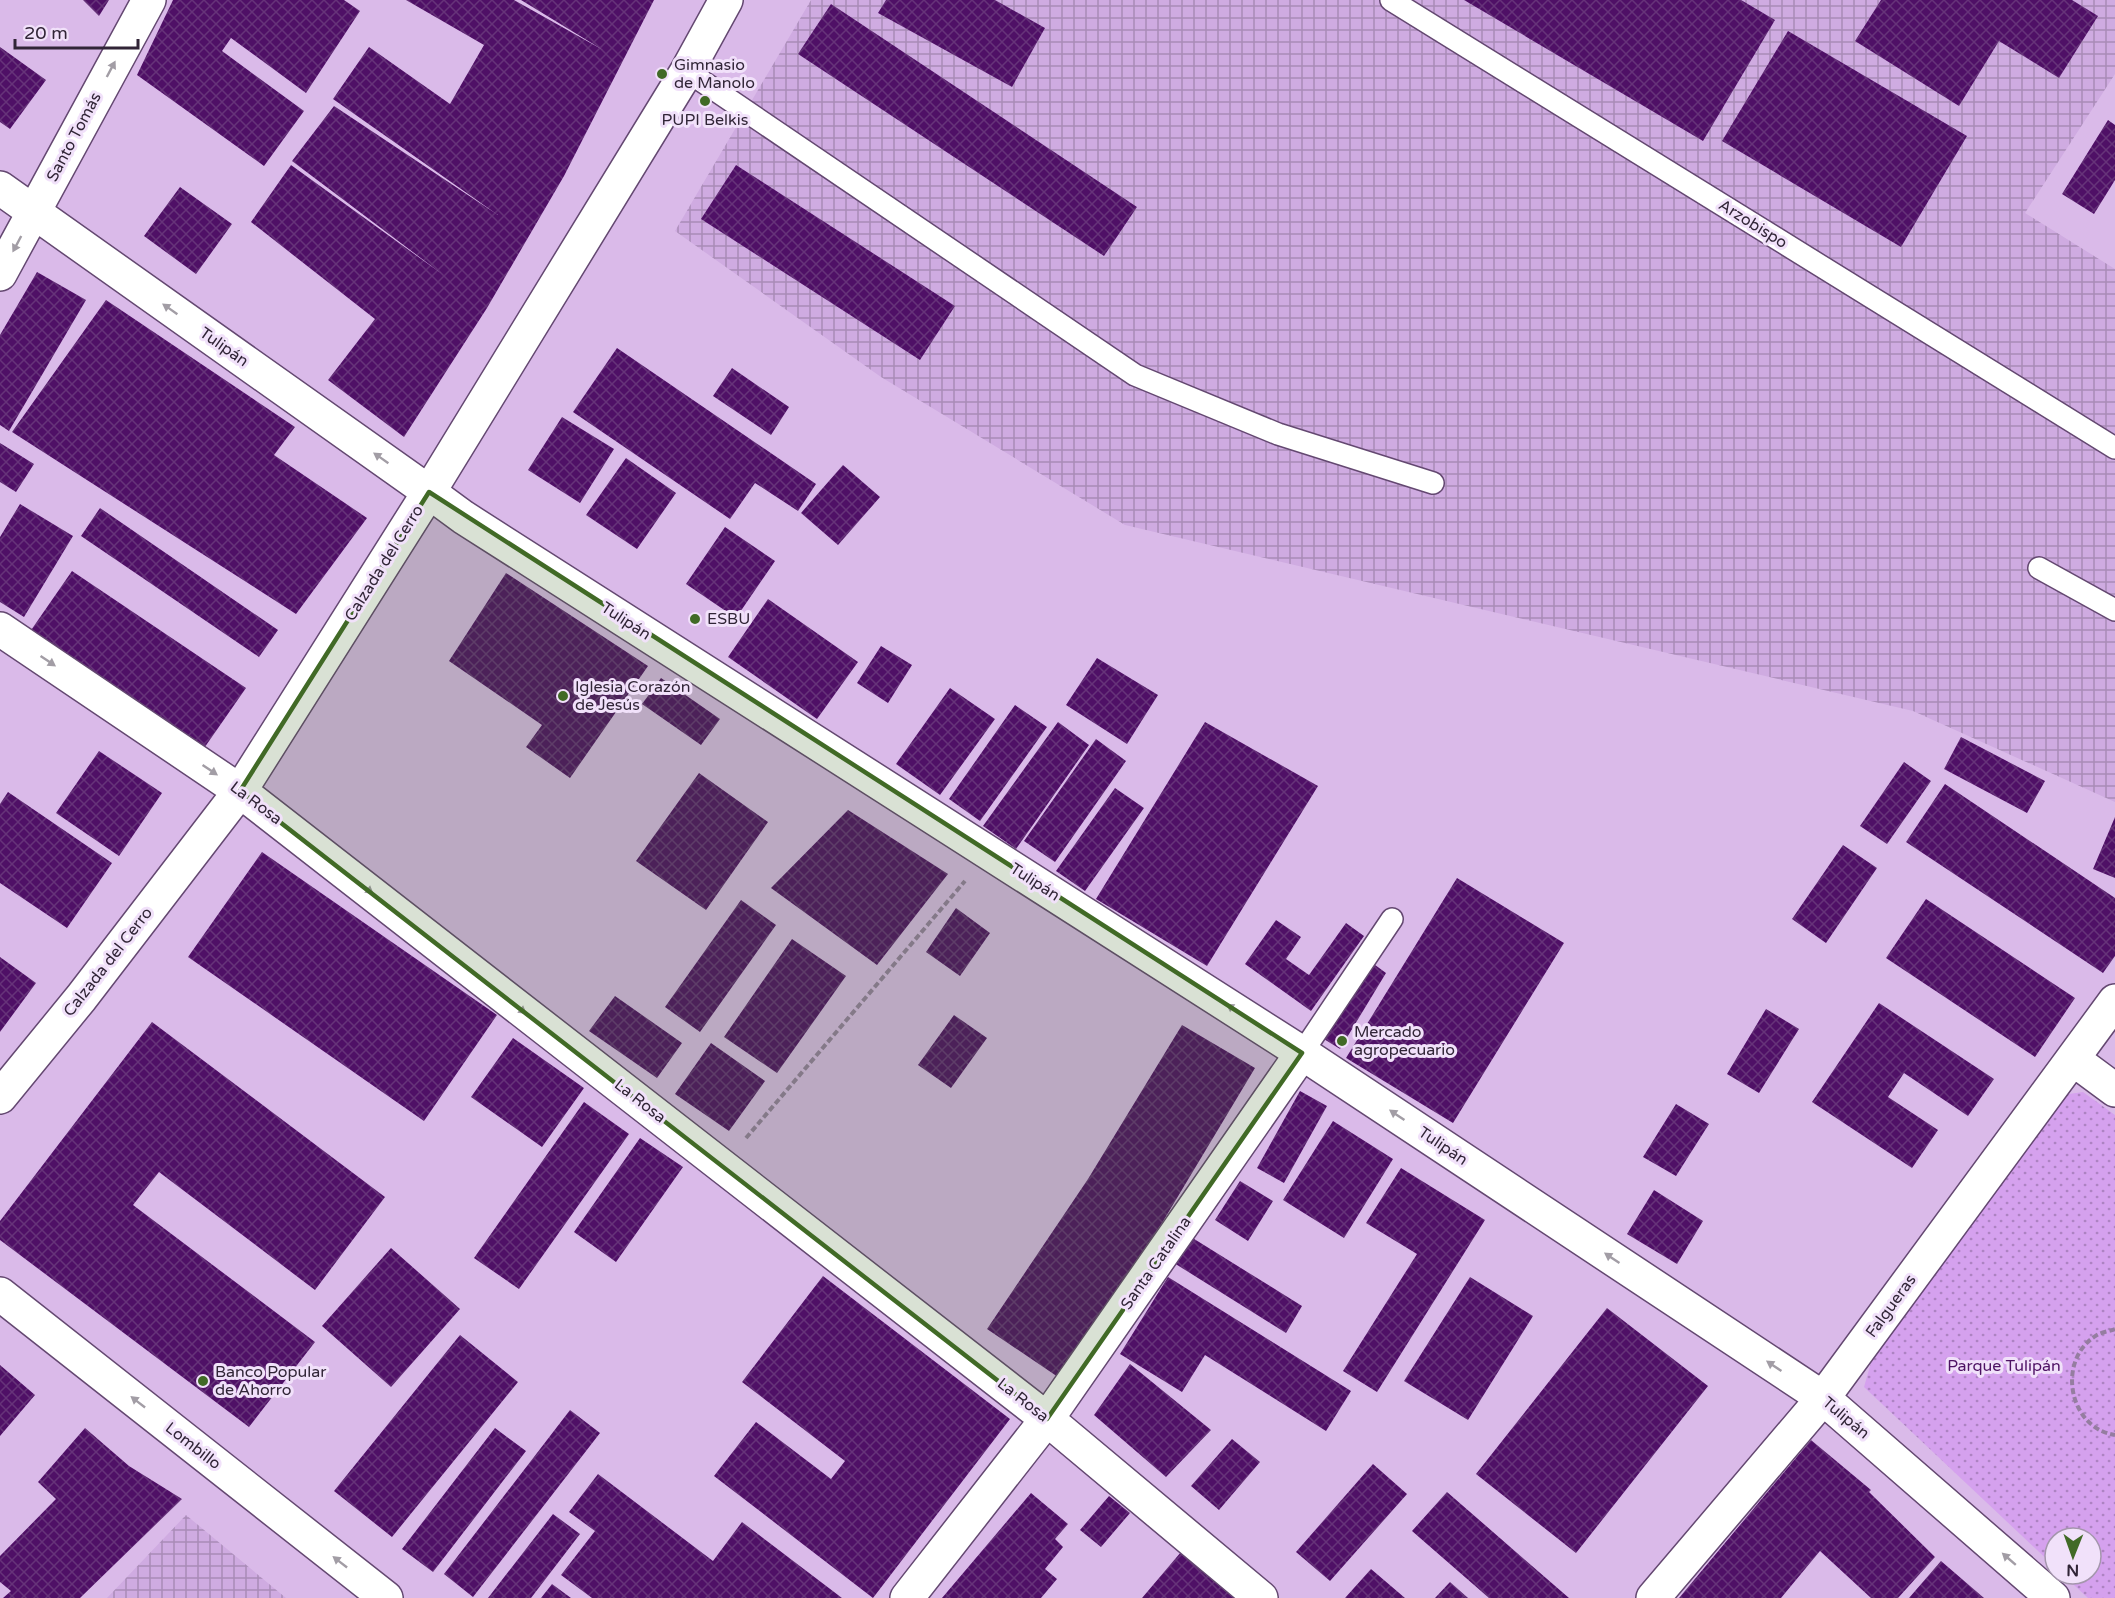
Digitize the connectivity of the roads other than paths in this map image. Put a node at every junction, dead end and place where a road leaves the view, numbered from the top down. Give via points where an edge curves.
1 (149, 0) edge
2 (726, 0) edge
3 (1391, 0) edge
4 (687, 71) junction
5 (0, 188) edge
6 (33, 213) junction
7 (0, 274) edge
8 (2115, 448) edge
9 (1433, 483) dead end
10 (429, 492) junction
11 (2039, 568) dead end
12 (2115, 610) edge
13 (0, 629) edge
14 (240, 791) junction
15 (1392, 919) dead end
16 (2115, 1001) edge
17 (1302, 1053) junction
18 (2073, 1059) junction
19 (2115, 1090) edge
20 (0, 1097) edge
21 (0, 1294) edge
22 (1823, 1398) junction
23 (1047, 1419) junction
24 (387, 1598) edge
25 (907, 1598) edge
26 (1261, 1598) edge
27 (1653, 1598) edge
28 (2053, 1598) edge

6 -> 1 street, Santo Tomás
2 - 4 street, Calzada del Cerro
3 - 8 lane, Arzobispo
4 - 9 lane via 1135,375 1278,434
4 - 10 street, Calzada del Cerro
5 - 6 street, Tulipán
6 -> 7 street, Santo Tomás
10 -> 6 street, Tulipán
10 - 14 street, Calzada del Cerro
17 -> 10 street, Tulipán
11 - 12 lane
13 -> 14 street, La Rosa
14 - 20 street, Calzada del Cerro
14 -> 23 street, La Rosa
15 - 17 lane, Santa Catalina
16 - 18 street, Falgueras
22 -> 17 street, Tulipán
17 - 23 street, Santa Catalina
18 - 19 street
18 - 22 street, Falgueras
24 -> 21 street, Lombillo
22 - 27 street, Falgueras
28 -> 22 street, Tulipán
23 - 25 street, Santa Catalina
23 - 26 street, La Rosa

